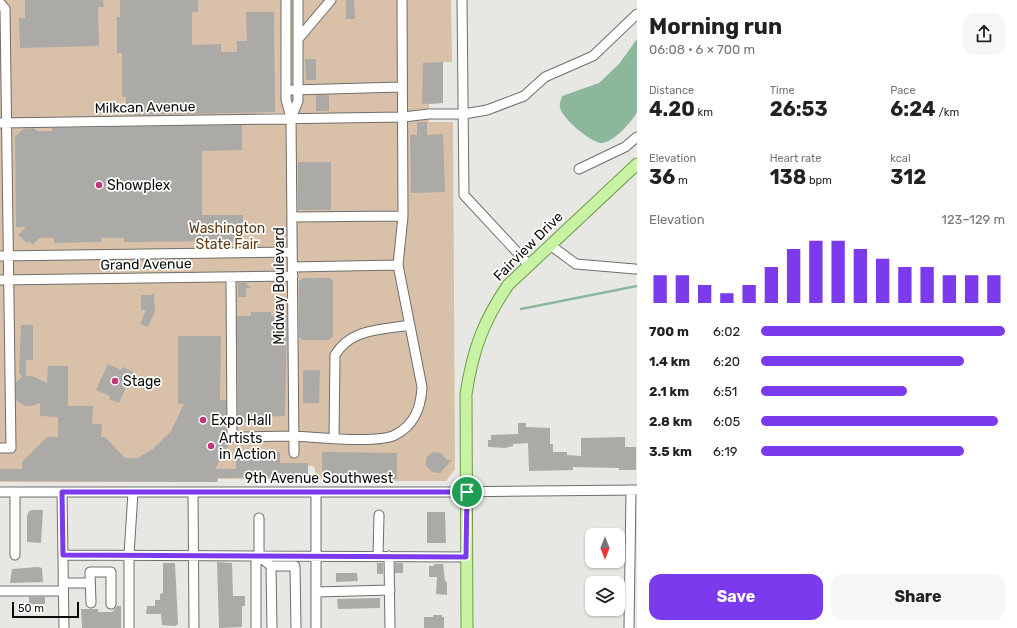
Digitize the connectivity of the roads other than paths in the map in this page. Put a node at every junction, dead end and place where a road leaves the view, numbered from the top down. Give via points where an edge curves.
1 (286, 0) edge
2 (298, 0) edge
3 (331, 0) edge
4 (402, 0) edge
5 (462, 0) edge
6 (0, 3) edge
7 (637, 14) edge
8 (298, 39) junction
9 (402, 87) junction
10 (286, 90) junction
11 (298, 90) junction
12 (464, 114) junction
13 (403, 117) junction
14 (291, 118) junction
15 (3, 123) edge
16 (637, 137) edge
17 (637, 164) edge
18 (579, 169) dead end
19 (403, 216) junction
20 (292, 217) junction
21 (550, 245) junction
22 (292, 252) junction
23 (4, 256) edge
24 (398, 264) junction
25 (529, 265) junction
26 (635, 269) dead end
27 (293, 272) junction
28 (231, 277) junction
29 (4, 280) edge
30 (410, 325) junction
31 (294, 436) junction
32 (334, 438) junction
33 (0, 448) edge
34 (294, 453) dead end
35 (634, 490) edge
36 (0, 492) edge
37 (15, 492) junction
38 (62, 492) junction
39 (133, 492) junction
40 (193, 492) junction
41 (316, 492) junction
42 (467, 492) junction
43 (379, 515) dead end
44 (259, 518) dead end
45 (15, 555) dead end
46 (63, 555) junction
47 (129, 555) junction
48 (194, 556) junction
49 (258, 556) junction
50 (316, 556) junction
51 (378, 556) junction
52 (390, 556) junction
53 (466, 557) junction
54 (271, 566) junction
55 (90, 583) junction
56 (63, 587) junction
57 (390, 590) junction
58 (0, 592) edge
59 (316, 592) junction
60 (91, 603) dead end
61 (111, 604) dead end
62 (64, 628) edge
63 (129, 628) edge
64 (194, 628) edge
65 (256, 628) edge
66 (272, 628) edge
67 (296, 628) edge
68 (316, 628) edge
69 (390, 628) edge
70 (467, 628) edge
71 (629, 628) edge

1 - 10 street, Midway Boulevard
2 - 8 street, Midway Boulevard
3 - 8 street
4 - 9 street
5 - 12 street
6 - 15 street via 5,9
7 - 12 street, Milkcan Avenue via 593,56 545,77 524,96 487,110
8 - 11 street, Midway Boulevard
9 - 11 street
9 - 13 street
10 - 11 street
10 - 14 street, Midway Boulevard
11 - 14 street, Midway Boulevard via 298,100
12 - 13 street, Milkcan Avenue
12 - 25 street via 464,195
13 - 14 street, Milkcan Avenue
13 - 19 street
14 - 15 street, Milkcan Avenue
14 - 20 street, Midway Boulevard
15 - 23 street
16 - 18 street via 625,147
17 - 21 main road, Fairview Drive
19 - 20 street
19 - 24 street
20 - 22 street, Midway Boulevard
21 - 25 main road, Fairview Drive
21 - 26 street via 576,264
22 - 23 street, Grand Avenue
22 - 27 street, Midway Boulevard
23 - 29 street
24 - 27 street, Grand Avenue
24 - 30 street
25 - 42 main road, Fairview Drive via 508,284 493,307 471,362 466,394
27 - 28 street, Grand Avenue
27 - 31 street, Midway Boulevard
28 - 29 street, Grand Avenue
28 - 31 street via 232,437
29 - 33 street via 11,448
30 - 32 street via 357,334 340,346 335,354
30 - 32 street via 422,387 421,402 416,415 407,427 394,435 380,439
31 - 32 street
31 - 34 street, Midway Boulevard
35 - 42 street, 9th Avenue Southwest
35 - 71 street
36 - 37 street, 9th Avenue Southwest
37 - 38 street, 9th Avenue Southwest
37 - 45 street
38 - 39 street, 9th Avenue Southwest
38 - 46 street
39 - 40 street, 9th Avenue Southwest
39 - 47 street
40 - 41 street, 9th Avenue Southwest
40 - 48 street
41 - 42 street, 9th Avenue Southwest
41 - 50 street
42 - 53 main road, Fairview Drive
43 - 51 street
44 - 49 street
46 - 47 street
46 - 56 street
47 - 48 street
47 - 63 street
48 - 49 street
48 - 64 street
49 - 50 street
49 - 54 street
49 - 65 street
50 - 51 street
50 - 59 street
51 - 52 street
52 - 53 street
52 - 57 street
53 - 70 main road, Fairview Drive
54 - 66 street
54 - 67 street via 295,566
55 - 56 street
55 - 60 street
55 - 61 street via 90,572 111,572
56 - 58 street
56 - 62 street
57 - 59 street
57 - 69 street
59 - 68 street

